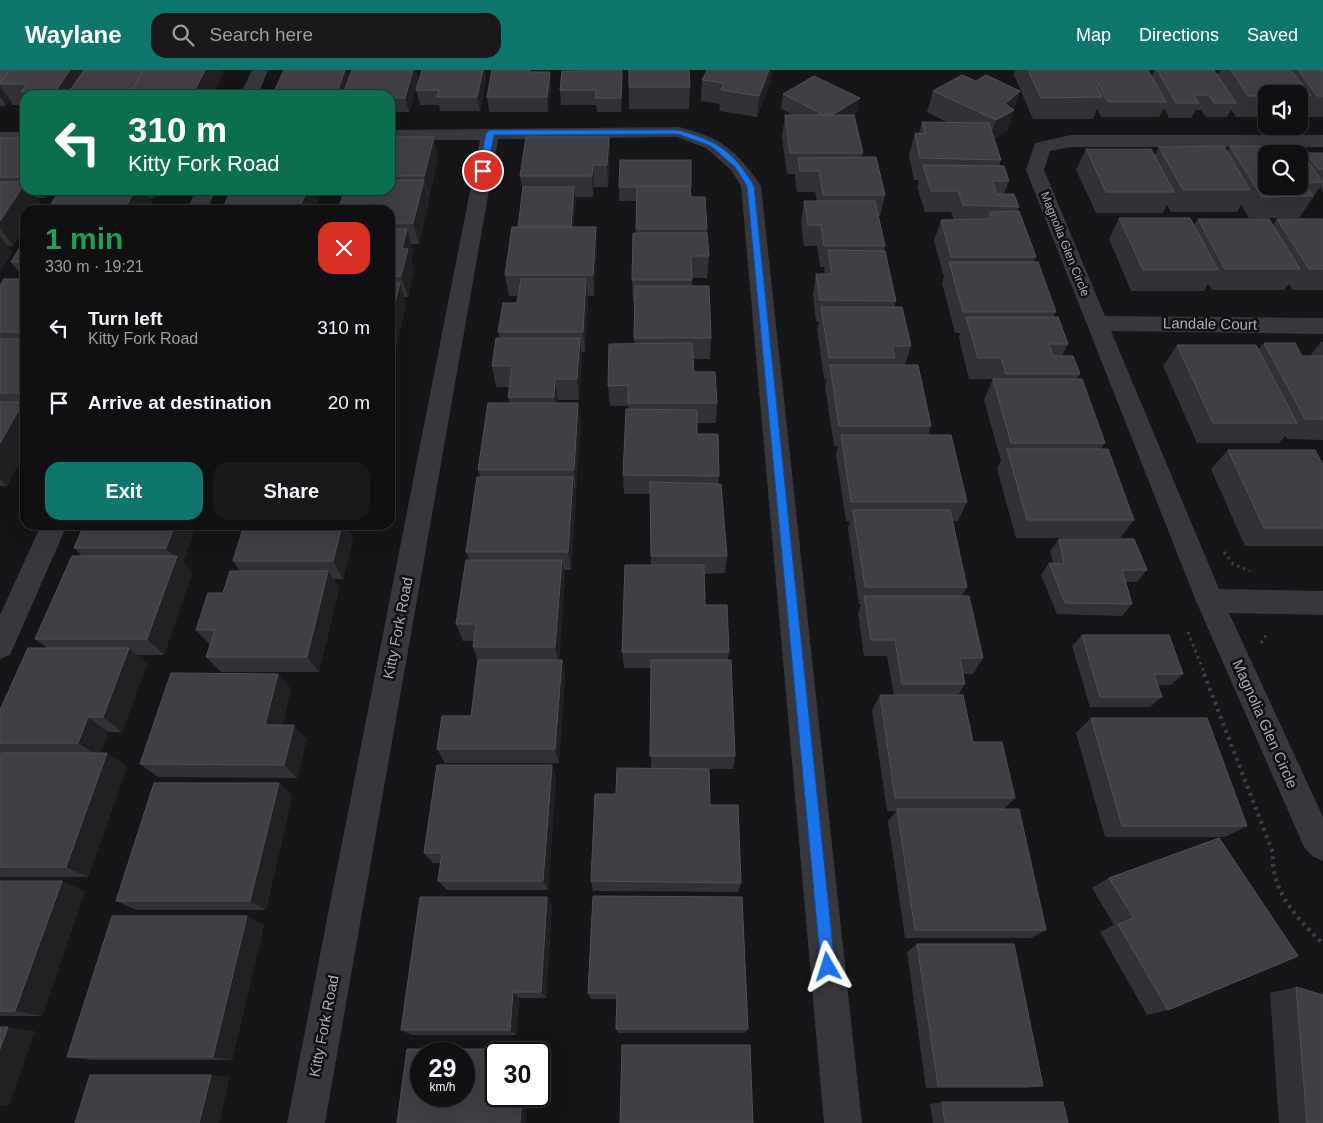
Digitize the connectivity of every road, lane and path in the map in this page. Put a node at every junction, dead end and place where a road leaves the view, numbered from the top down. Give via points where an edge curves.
1 (260, 70) edge
2 (251, 90) edge
3 (490, 133) junction
4 (395, 134) edge
5 (0, 137) edge
6 (20, 137) edge
7 (1323, 141) edge
8 (1097, 322) junction
9 (1323, 326) edge
10 (52, 530) edge
11 (1224, 552) dead end
12 (1257, 571) dead end
13 (1210, 601) junction
14 (1323, 603) edge
15 (1276, 630) dead end
16 (1260, 644) dead end
17 (0, 646) edge
18 (1323, 845) edge
19 (306, 1123) edge
20 (843, 1123) edge

1 - 2 street
3 - 4 street
3 - 19 street, Kitty Fork Road
3 - 20 street via 678,132 713,144 738,166 750,186
5 - 6 street
7 - 8 street, Magnolia Glen Circle via 1071,141 1042,147 1035,170
8 - 9 street, Landale Court
8 - 13 street, Magnolia Glen Circle
10 - 17 street
11 - 12 path via 1233,564
13 - 14 street
13 - 18 street, Magnolia Glen Circle via 1315,836
15 - 16 path via 1268,631

